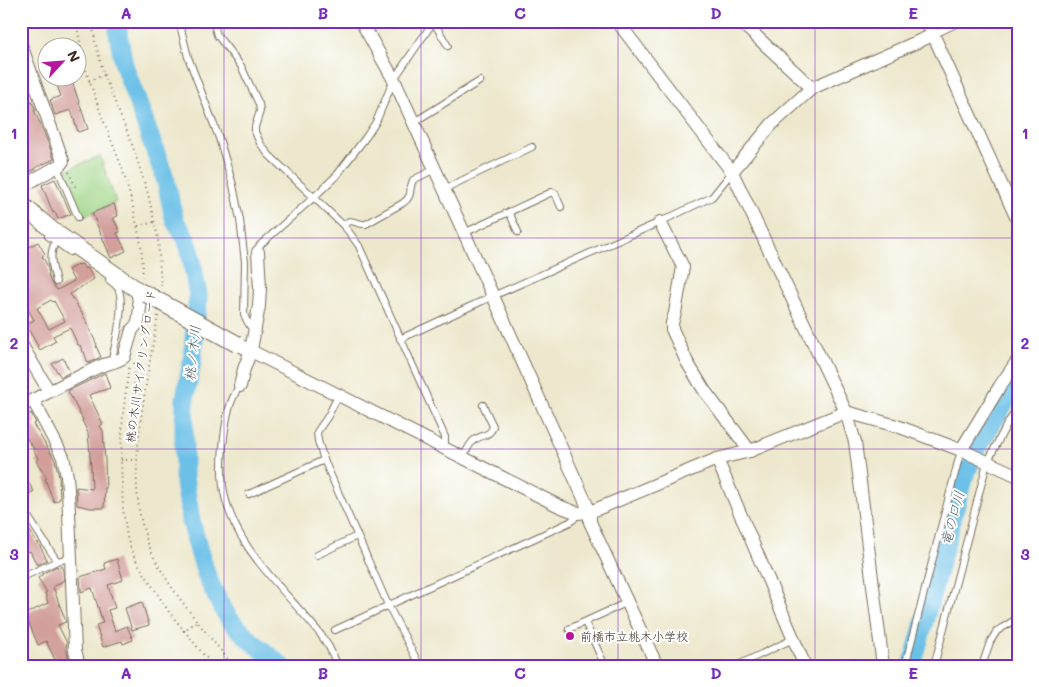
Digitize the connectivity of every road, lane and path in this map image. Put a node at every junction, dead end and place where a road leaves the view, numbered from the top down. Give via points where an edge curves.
1 (76, 21) edge
2 (92, 21) edge
3 (179, 21) edge
4 (213, 21) edge
5 (362, 21) edge
6 (617, 21) edge
7 (927, 21) edge
8 (962, 21) edge
9 (433, 22) edge
10 (746, 22) edge
11 (933, 34) junction
12 (21, 45) edge
13 (448, 46) dead end
14 (104, 75) junction
15 (394, 79) junction
16 (89, 81) junction
17 (480, 81) dead end
18 (812, 88) junction
19 (413, 121) junction
20 (532, 147) dead end
21 (57, 167) junction
22 (435, 169) junction
23 (732, 172) junction
24 (21, 187) edge
25 (444, 188) junction
26 (312, 198) junction
27 (21, 204) edge
28 (561, 207) dead end
29 (509, 212) junction
30 (78, 217) dead end
31 (38, 220) junction
32 (155, 222) junction
33 (660, 222) junction
34 (1018, 222) edge
35 (342, 225) junction
36 (138, 226) junction
37 (518, 232) dead end
38 (464, 233) junction
39 (55, 243) junction
40 (258, 252) joint
41 (76, 256) dead end
42 (107, 278) dead end
43 (56, 282) dead end
44 (147, 289) junction
45 (494, 296) junction
46 (158, 314) dead end
47 (254, 331) junction
48 (400, 339) junction
49 (21, 344) edge
50 (244, 347) junction
51 (1018, 360) edge
52 (111, 363) junction
53 (240, 386) joint
54 (49, 392) junction
55 (339, 394) junction
56 (33, 400) junction
57 (483, 405) dead end
58 (21, 406) edge
59 (1018, 408) edge
60 (846, 412) junction
61 (138, 440) junction
62 (444, 448) junction
63 (962, 450) junction
64 (750, 451) junction
65 (463, 458) junction
66 (717, 459) junction
67 (121, 460) junction
68 (137, 460) junction
69 (324, 460) junction
70 (988, 463) junction
71 (1018, 476) edge
72 (249, 494) dead end
73 (21, 506) edge
74 (590, 512) junction
75 (577, 513) junction
76 (357, 536) junction
77 (317, 555) dead end
78 (71, 558) junction
79 (57, 561) junction
80 (21, 578) edge
81 (628, 602) junction
82 (388, 605) junction
83 (1018, 618) edge
84 (197, 622) junction
85 (585, 622) junction
86 (568, 629) dead end
87 (334, 630) dead end
88 (183, 631) junction
89 (793, 638) junction
90 (79, 666) edge
91 (213, 666) edge
92 (233, 666) edge
93 (338, 666) edge
94 (420, 666) edge
95 (605, 666) edge
96 (657, 666) edge
97 (736, 666) edge
98 (805, 666) edge
99 (883, 666) edge
100 (905, 666) edge
101 (934, 666) edge
102 (982, 666) edge

1 - 16 path
2 - 14 path, 桃の木川サイクリングロード
3 - 47 lane via 188,57 233,185 245,262 244,314
4 - 26 lane via 216,34 241,66 259,104 255,132 260,143
5 - 15 street
6 - 23 street
7 - 11 street
8 - 11 lane
9 - 13 lane
9 - 15 lane
10 - 18 street
11 - 18 street
11 - 34 street
12 - 21 street via 63,158
14 - 16 path
14 - 32 path, 桃の木川サイクリングロード via 132,147
15 - 19 street
15 - 26 lane via 366,137 337,175
16 - 36 path via 127,184
17 - 19 lane
18 - 23 street via 772,124
19 - 22 street
20 - 25 lane
21 - 24 street
21 - 30 lane
22 - 25 street
22 - 35 lane via 413,180 411,195 404,203 366,224 349,221
23 - 33 lane via 712,197
23 - 60 street
25 - 38 street
26 - 35 lane
26 - 40 lane via 260,245
27 - 31 street
28 - 29 lane via 552,192
29 - 37 lane
29 - 38 lane
31 - 39 lane
31 - 44 street
32 - 36 path
32 - 44 path, 桃の木川サイクリングロード via 160,255
33 - 45 lane
33 - 64 street via 683,268 672,329 704,390
35 - 48 lane via 359,246
36 - 44 path
38 - 45 street
39 - 41 lane
39 - 43 lane via 51,252
40 - 47 street via 260,289
42 - 52 lane via 119,290 120,304
44 - 50 street, bridge
44 - 52 street via 124,357
45 - 48 lane
45 - 74 street
46 - 61 path, 桃の木川サイクリングロード
47 - 50 street
48 - 62 lane via 445,437
49 - 54 street
50 - 53 street
50 - 55 street
51 - 63 street
52 - 54 street
53 - 93 lane via 231,402 222,450 223,486 229,511 240,536 256,559 317,630
54 - 56 street
55 - 62 street
55 - 69 lane via 317,432
56 - 58 street
56 - 78 street via 63,457
57 - 65 lane via 493,429 473,441
59 - 70 lane
60 - 63 street via 897,426
60 - 64 street
60 - 99 street via 855,442
61 - 67 path via 133,357 123,413
61 - 68 path, 桃の木川サイクリングロード
62 - 65 street
63 - 70 street
63 - 100 lane
64 - 66 street
65 - 75 street
66 - 74 street
66 - 89 street
67 - 68 path
67 - 88 path via 123,509 131,550
68 - 84 path, 桃の木川サイクリングロード via 138,503 144,534 167,580
69 - 72 lane
69 - 76 lane
70 - 71 street
70 - 101 lane
73 - 79 lane
74 - 75 street
74 - 81 street via 590,522
75 - 82 lane via 570,522
76 - 77 lane
76 - 82 lane
78 - 79 lane
78 - 90 street via 75,650
79 - 80 lane
81 - 85 lane
81 - 96 street
82 - 87 lane
82 - 94 lane
83 - 102 lane via 997,632
84 - 88 path
84 - 92 path, 桃の木川サイクリングロード
85 - 86 lane
85 - 95 lane
88 - 91 path
89 - 97 lane
89 - 98 street

